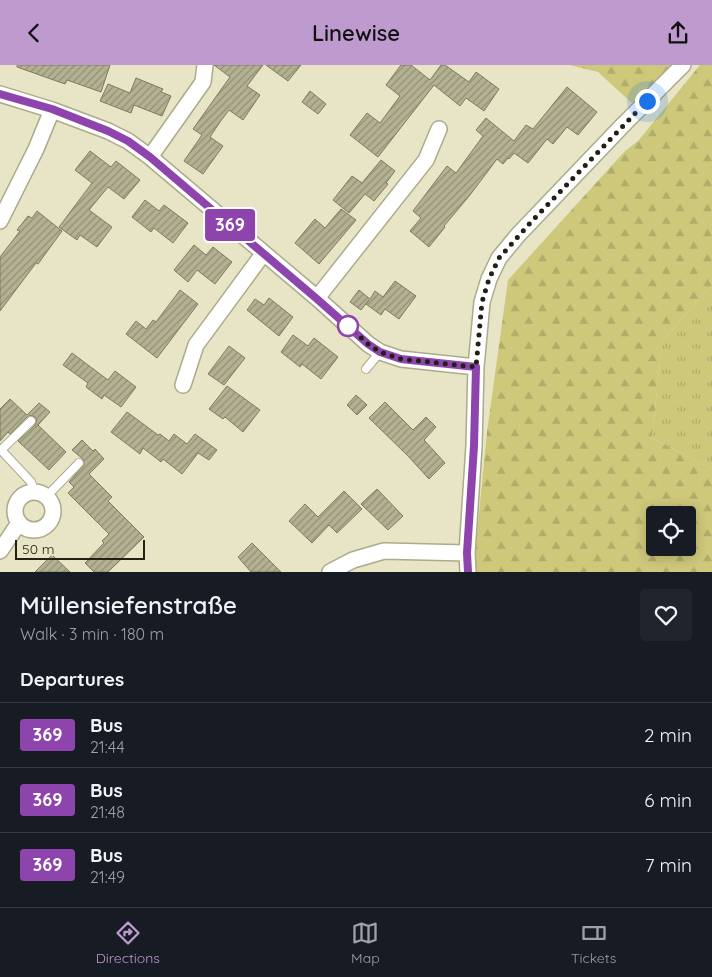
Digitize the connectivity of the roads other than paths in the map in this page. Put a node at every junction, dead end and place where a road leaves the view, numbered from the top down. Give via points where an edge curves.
1 (205, 65) edge
2 (683, 65) edge
3 (0, 94) edge
4 (52, 109) junction
5 (439, 129) dead end
6 (150, 157) junction
7 (0, 221) edge
8 (263, 254) junction
9 (317, 299) junction
10 (380, 352) junction
11 (476, 367) junction
12 (366, 369) dead end
13 (182, 385) dead end
14 (31, 421) dead end
15 (79, 463) dead end
16 (41, 494) junction
17 (19, 523) junction
18 (0, 551) edge
19 (467, 553) junction
20 (330, 572) edge
21 (468, 572) edge

1 - 6 street via 203,82
2 - 11 street via 622,125 499,258 482,302
3 - 4 street
4 - 6 street via 108,131
4 - 7 street
5 - 9 street via 426,159
6 - 8 street
8 - 9 street
8 - 13 street via 196,345
9 - 10 street
10 - 11 street via 401,359
10 - 12 lane
11 - 19 street
14 - 16 lane via 1,450
15 - 16 lane
16 - 17 street via 20,498 15,509
16 - 17 street via 52,505 49,523 34,530
17 - 18 street
19 - 20 street via 384,551 353,560
19 - 21 street

